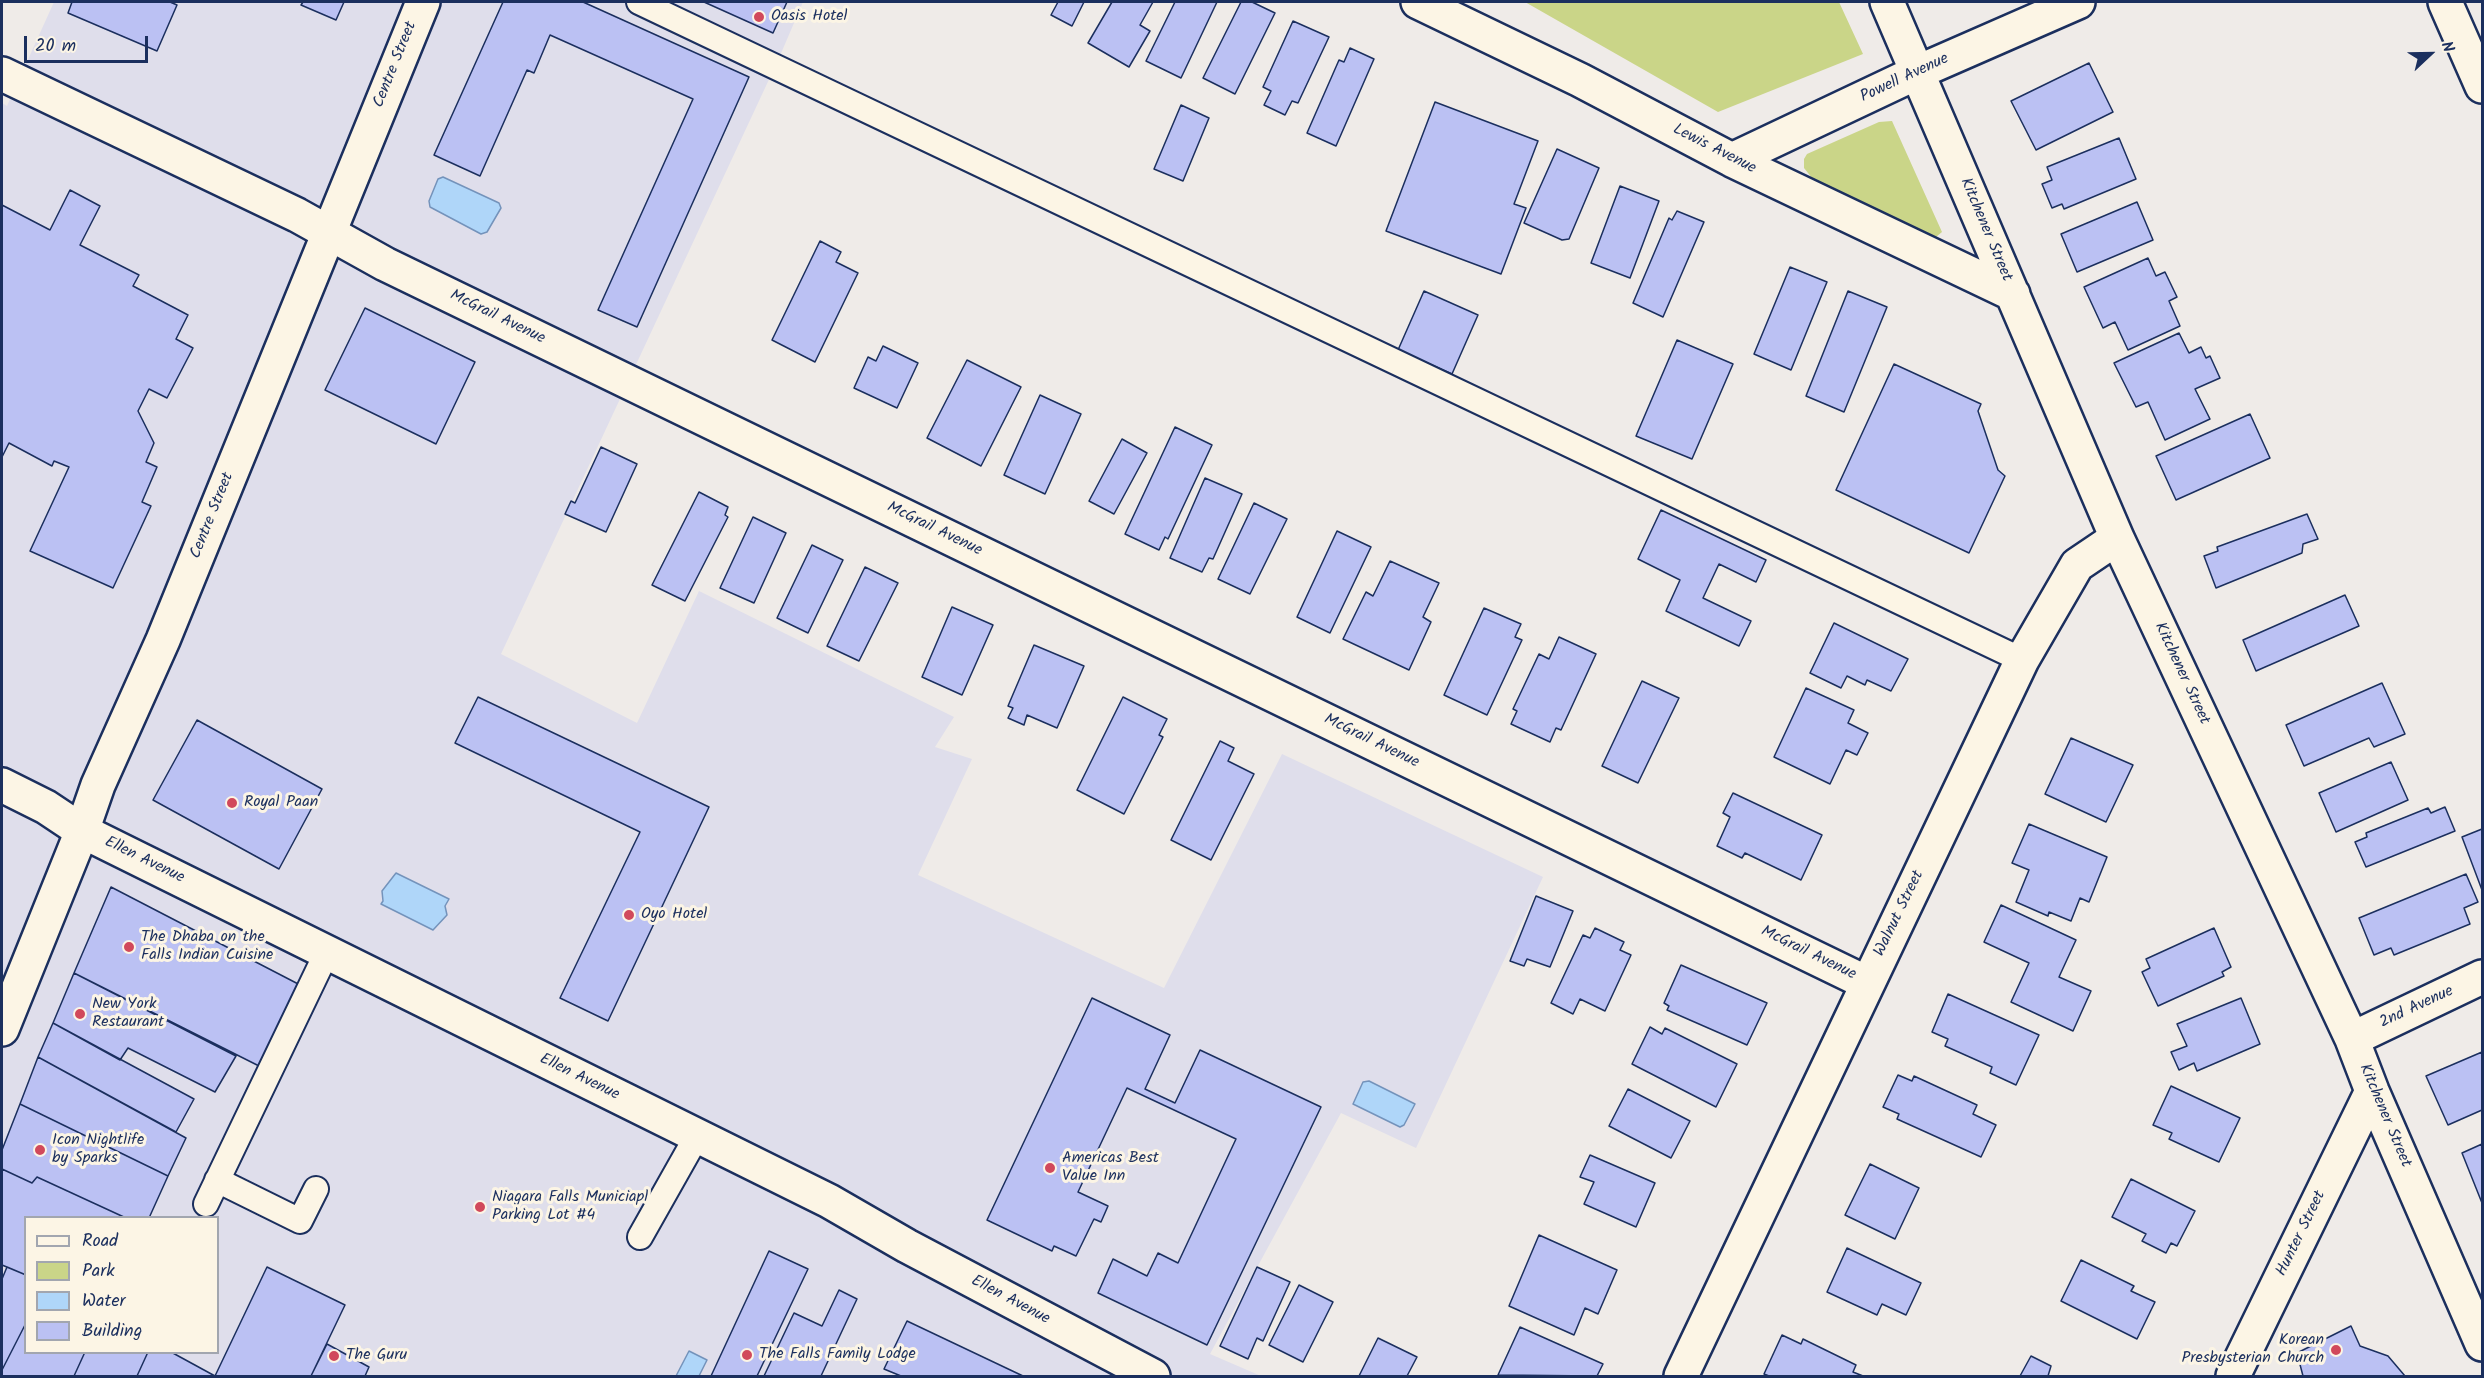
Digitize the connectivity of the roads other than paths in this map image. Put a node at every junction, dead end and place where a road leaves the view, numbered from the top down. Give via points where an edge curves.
1 (423, 2) edge
2 (639, 2) edge
3 (1418, 2) edge
4 (1887, 2) edge
5 (2078, 2) edge
6 (2445, 2) edge
7 (1918, 72) junction
8 (2, 74) edge
9 (2482, 86) edge
10 (1732, 160) junction
11 (328, 231) junction
12 (2013, 294) junction
13 (2117, 538) junction
14 (2022, 660) junction
15 (2, 785) edge
16 (82, 831) junction
17 (327, 952) junction
18 (2482, 977) edge
19 (1867, 983) junction
20 (2, 1029) edge
21 (2352, 1039) junction
22 (2372, 1091) junction
23 (697, 1136) junction
24 (218, 1180) junction
25 (316, 1190) dead end
26 (206, 1204) dead end
27 (640, 1237) dead end
28 (2482, 1344) edge
29 (1153, 1377) edge
30 (1681, 1377) edge
31 (2233, 1377) edge

1 - 11 main road, Centre Street
2 - 14 lane
3 - 10 main road, Lewis Avenue via 1580,80
4 - 7 main road, Kitchener Street
5 - 7 main road, Powell Avenue
6 - 9 main road
7 - 10 main road, Powell Avenue
7 - 12 main road, Kitchener Street
8 - 11 main road, McGrail Avenue
10 - 12 main road, Lewis Avenue
11 - 16 main road, Centre Street
11 - 19 main road, McGrail Avenue via 385,264
12 - 13 main road, Kitchener Street
13 - 14 main road, Walnut Street via 2077,565
13 - 21 main road, Kitchener Street
14 - 19 main road, Walnut Street
15 - 16 main road, Ellen Avenue
16 - 17 main road, Ellen Avenue
16 - 20 main road, Centre Street
17 - 23 main road, Ellen Avenue
17 - 24 lane
18 - 21 main road, 2nd Avenue
19 - 30 main road, Walnut Street
21 - 22 main road, Kitchener Street
22 - 28 main road, Kitchener Street
22 - 31 main road, Hunter Street
23 - 27 lane
23 - 29 main road, Ellen Avenue via 829,1201
24 - 25 lane via 300,1221
24 - 26 lane

